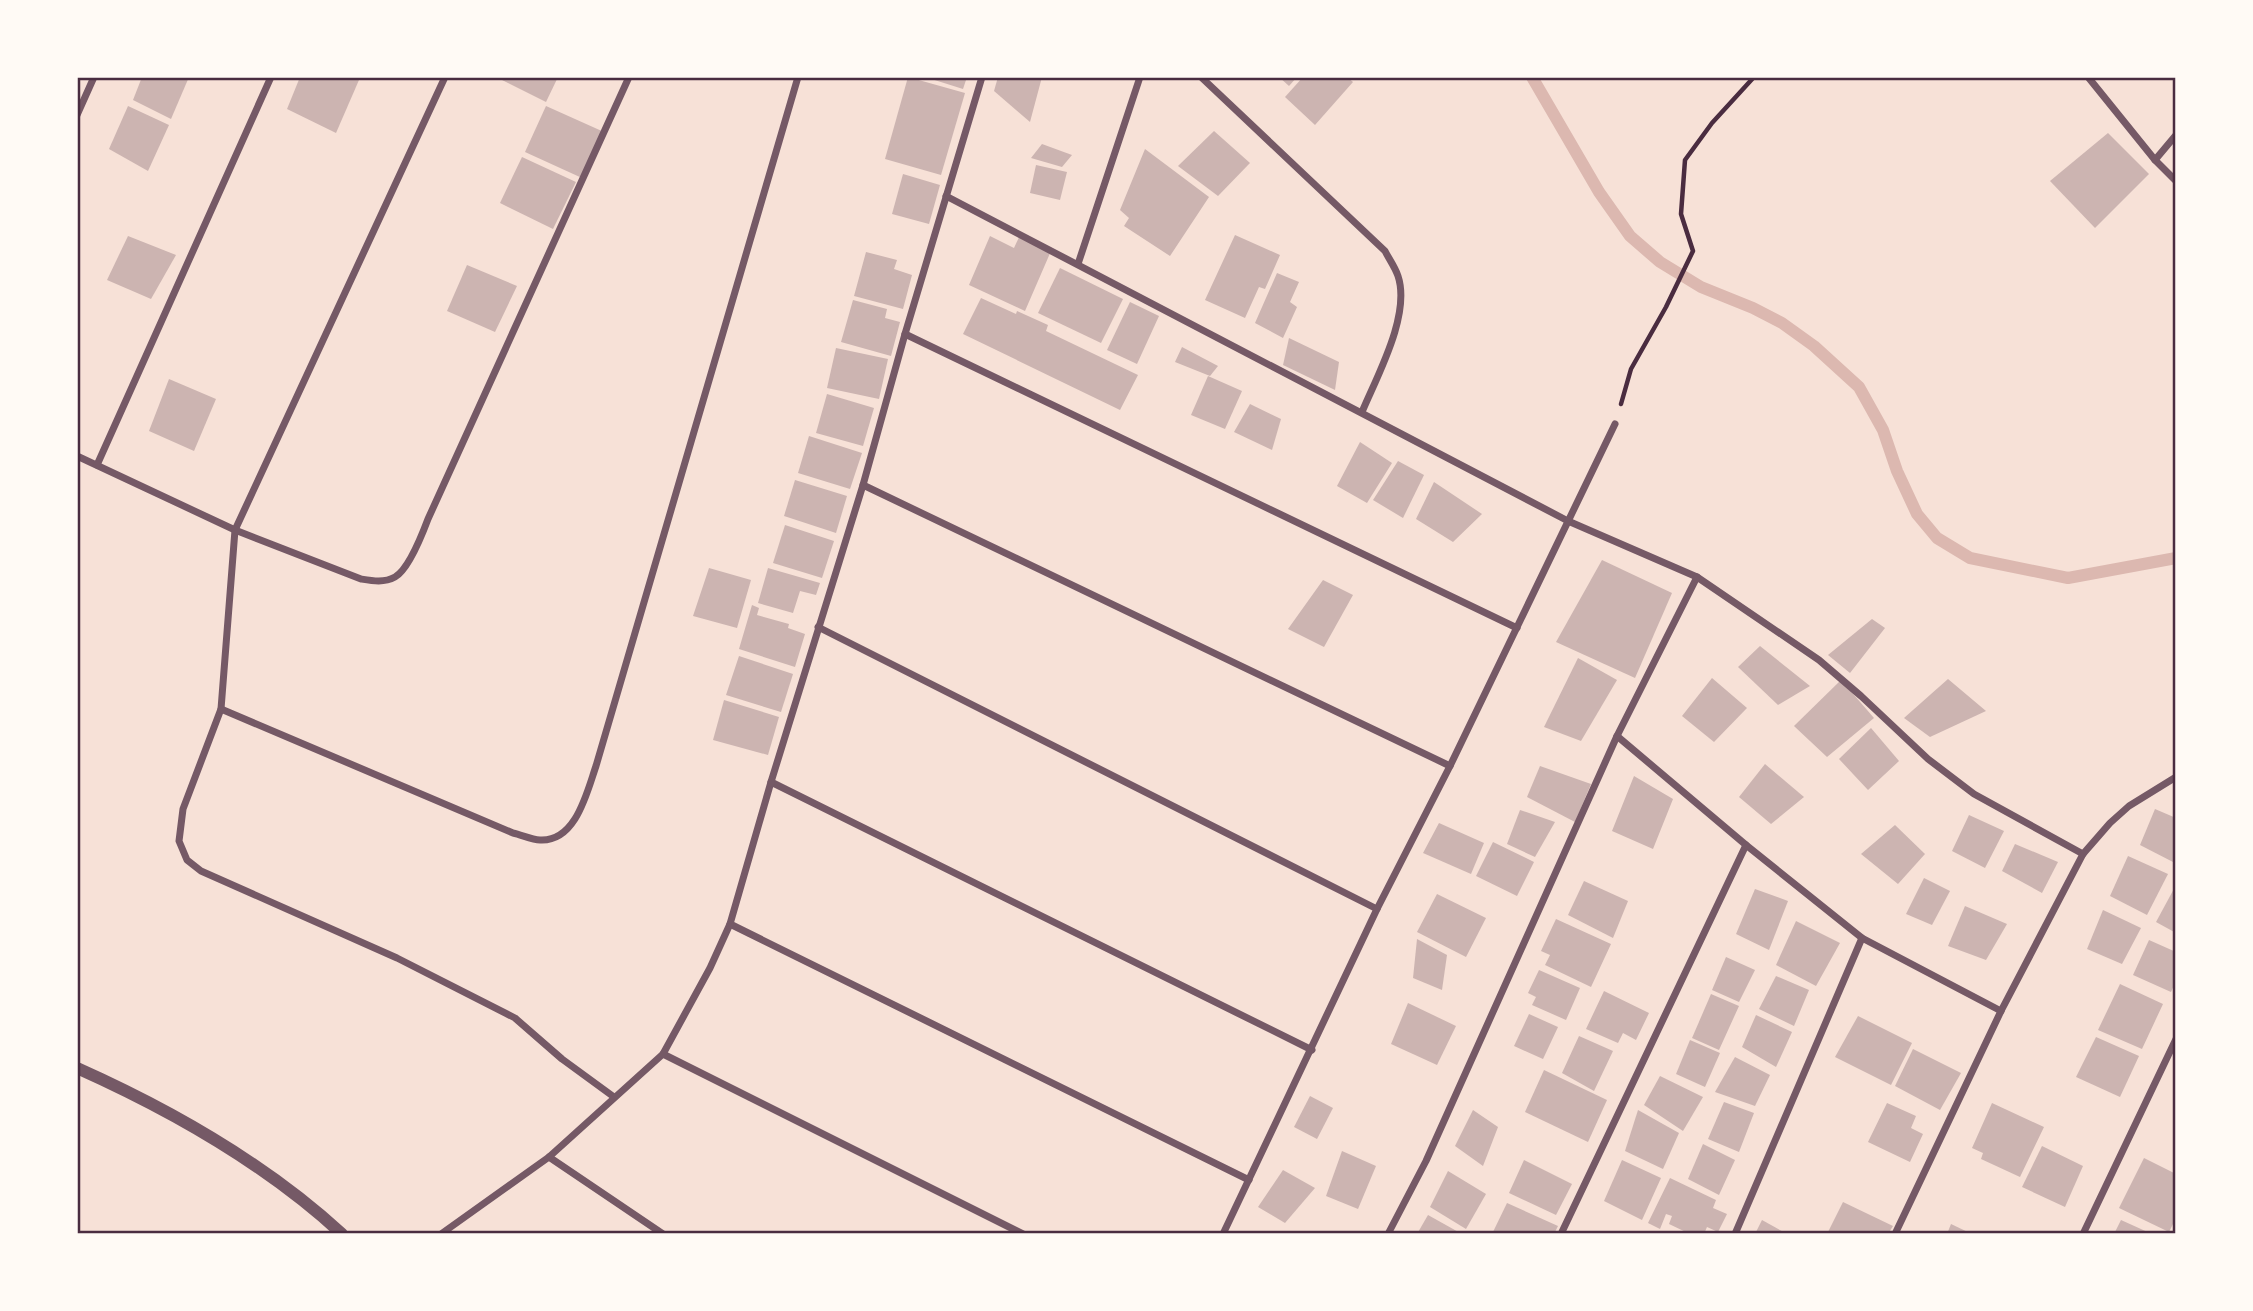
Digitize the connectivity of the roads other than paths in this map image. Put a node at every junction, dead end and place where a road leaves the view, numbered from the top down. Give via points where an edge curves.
1 (94, 77) edge
2 (271, 77) edge
3 (445, 77) edge
4 (629, 77) edge
5 (798, 77) edge
6 (982, 77) edge
7 (1140, 77) edge
8 (1201, 77) edge
9 (2088, 77) edge
10 (77, 115) edge
11 (2176, 135) edge
12 (2155, 160) junction
13 (2176, 181) edge
14 (946, 196) junction
15 (1078, 264) junction
16 (905, 334) junction
17 (1362, 412) junction
18 (1615, 424) road end
19 (77, 456) edge
20 (97, 465) junction
21 (863, 485) junction
22 (1568, 521) junction
23 (235, 530) junction
24 (1698, 577) junction
25 (818, 627) junction
26 (1517, 628) junction
27 (221, 709) junction
28 (1617, 736) junction
29 (1450, 766) junction
30 (2176, 777) edge
31 (771, 782) junction
32 (1746, 845) junction
33 (2083, 855) junction
34 (1377, 909) junction
35 (730, 924) junction
36 (1863, 938) junction
37 (2001, 1011) junction
38 (2176, 1039) edge
39 (1312, 1050) junction
40 (663, 1054) junction
41 (77, 1068) edge
42 (614, 1097) junction
43 (549, 1157) junction
44 (1249, 1180) junction
45 (342, 1234) edge
46 (441, 1234) edge
47 (663, 1234) edge
48 (1023, 1234) edge
49 (1223, 1234) edge
50 (1388, 1234) edge
51 (1561, 1234) edge
52 (1735, 1234) edge
53 (1895, 1234) edge
54 (2083, 1234) edge

1 - 10 street
2 - 20 street
3 - 23 street
4 - 23 street via 416,550 397,577 380,582 361,579
5 - 27 street via 596,766 574,820 562,835 542,840 513,833
6 - 14 street
7 - 15 street
8 - 17 street via 1385,251 1398,276 1400,303 1394,335
9 - 12 street
11 - 12 street
12 - 13 street
14 - 15 street
14 - 16 street
15 - 17 street
16 - 21 street
16 - 26 street
17 - 22 street
18 - 22 street
19 - 20 street
20 - 23 street
21 - 25 street
21 - 29 street
22 - 24 street
22 - 26 street
23 - 27 street
24 - 28 street
24 - 33 street via 1819,660 1928,759 1974,794
25 - 31 street
25 - 34 street
26 - 29 street
27 - 42 street via 183,809 179,841 187,860 229,885 354,938 515,1018
28 - 32 street
28 - 50 street via 1426,1161
29 - 34 street
30 - 33 street via 2129,806
31 - 35 street
31 - 39 street
32 - 36 street
32 - 51 street
33 - 37 street
34 - 39 street
35 - 40 street
35 - 44 street
36 - 37 street
36 - 52 street
37 - 53 street
38 - 54 street
39 - 44 street
40 - 42 street
40 - 48 street
41 - 45 street via 222,1144 314,1208
42 - 43 street
43 - 46 street
43 - 47 street
44 - 49 street

